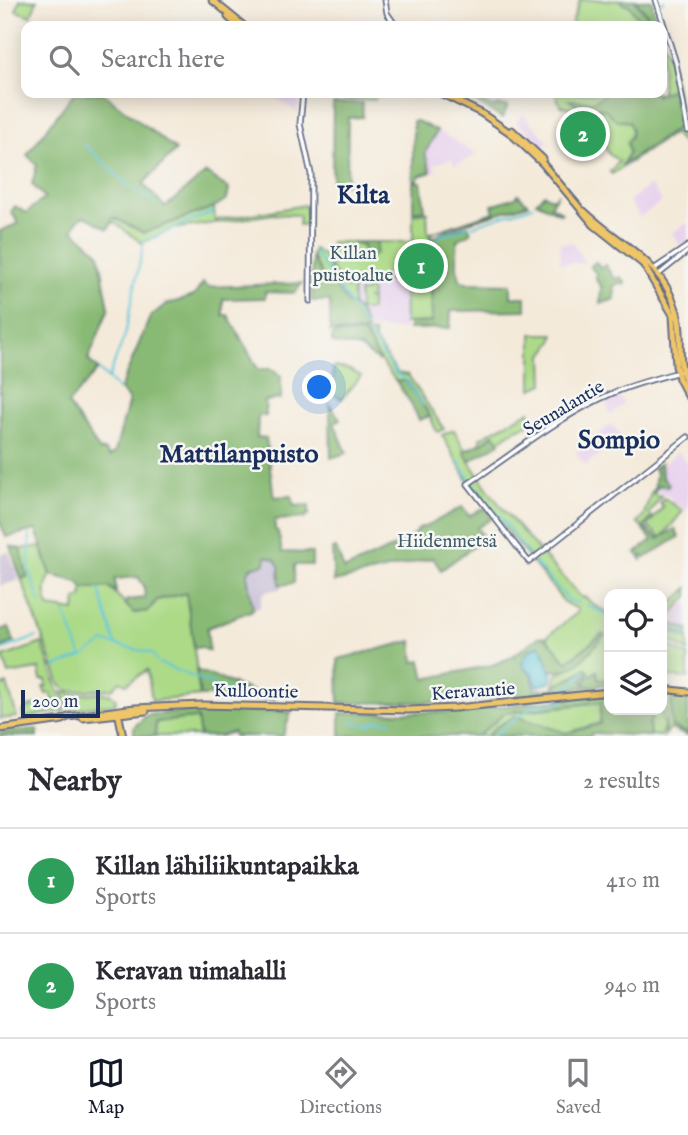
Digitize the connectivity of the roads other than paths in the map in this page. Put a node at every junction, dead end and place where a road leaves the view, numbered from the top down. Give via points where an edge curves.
1 (210, 0) edge
2 (656, 0) edge
3 (385, 1) edge
4 (233, 21) edge
5 (237, 21) edge
6 (393, 21) edge
7 (663, 21) edge
8 (667, 35) edge
9 (303, 98) edge
10 (450, 98) edge
11 (458, 98) edge
12 (688, 131) edge
13 (688, 248) edge
14 (654, 274) junction
15 (310, 301) dead end
16 (679, 372) junction
17 (688, 386) edge
18 (688, 396) edge
19 (688, 437) edge
20 (667, 688) edge
21 (688, 690) edge
22 (604, 693) edge
23 (338, 709) joint
24 (120, 711) junction
25 (0, 728) edge
26 (122, 733) edge

1 - 4 main road
1 - 5 main road
2 - 7 street
3 - 6 street
8 - 12 street
9 - 15 street via 300,124 311,174
10 - 14 main road via 509,132 543,164 594,225
11 - 14 main road via 494,117 524,141 585,211 644,257
13 - 14 street
14 - 16 main road via 677,329
16 - 17 main road
16 - 18 main road
16 - 19 street, Seunalantie via 592,403 470,483 528,562
20 - 21 main road
22 - 23 main road, Keravantie via 456,708
23 - 24 main road, Kulloontie via 254,705
24 - 25 main road, Kulloontie
24 - 26 main road

